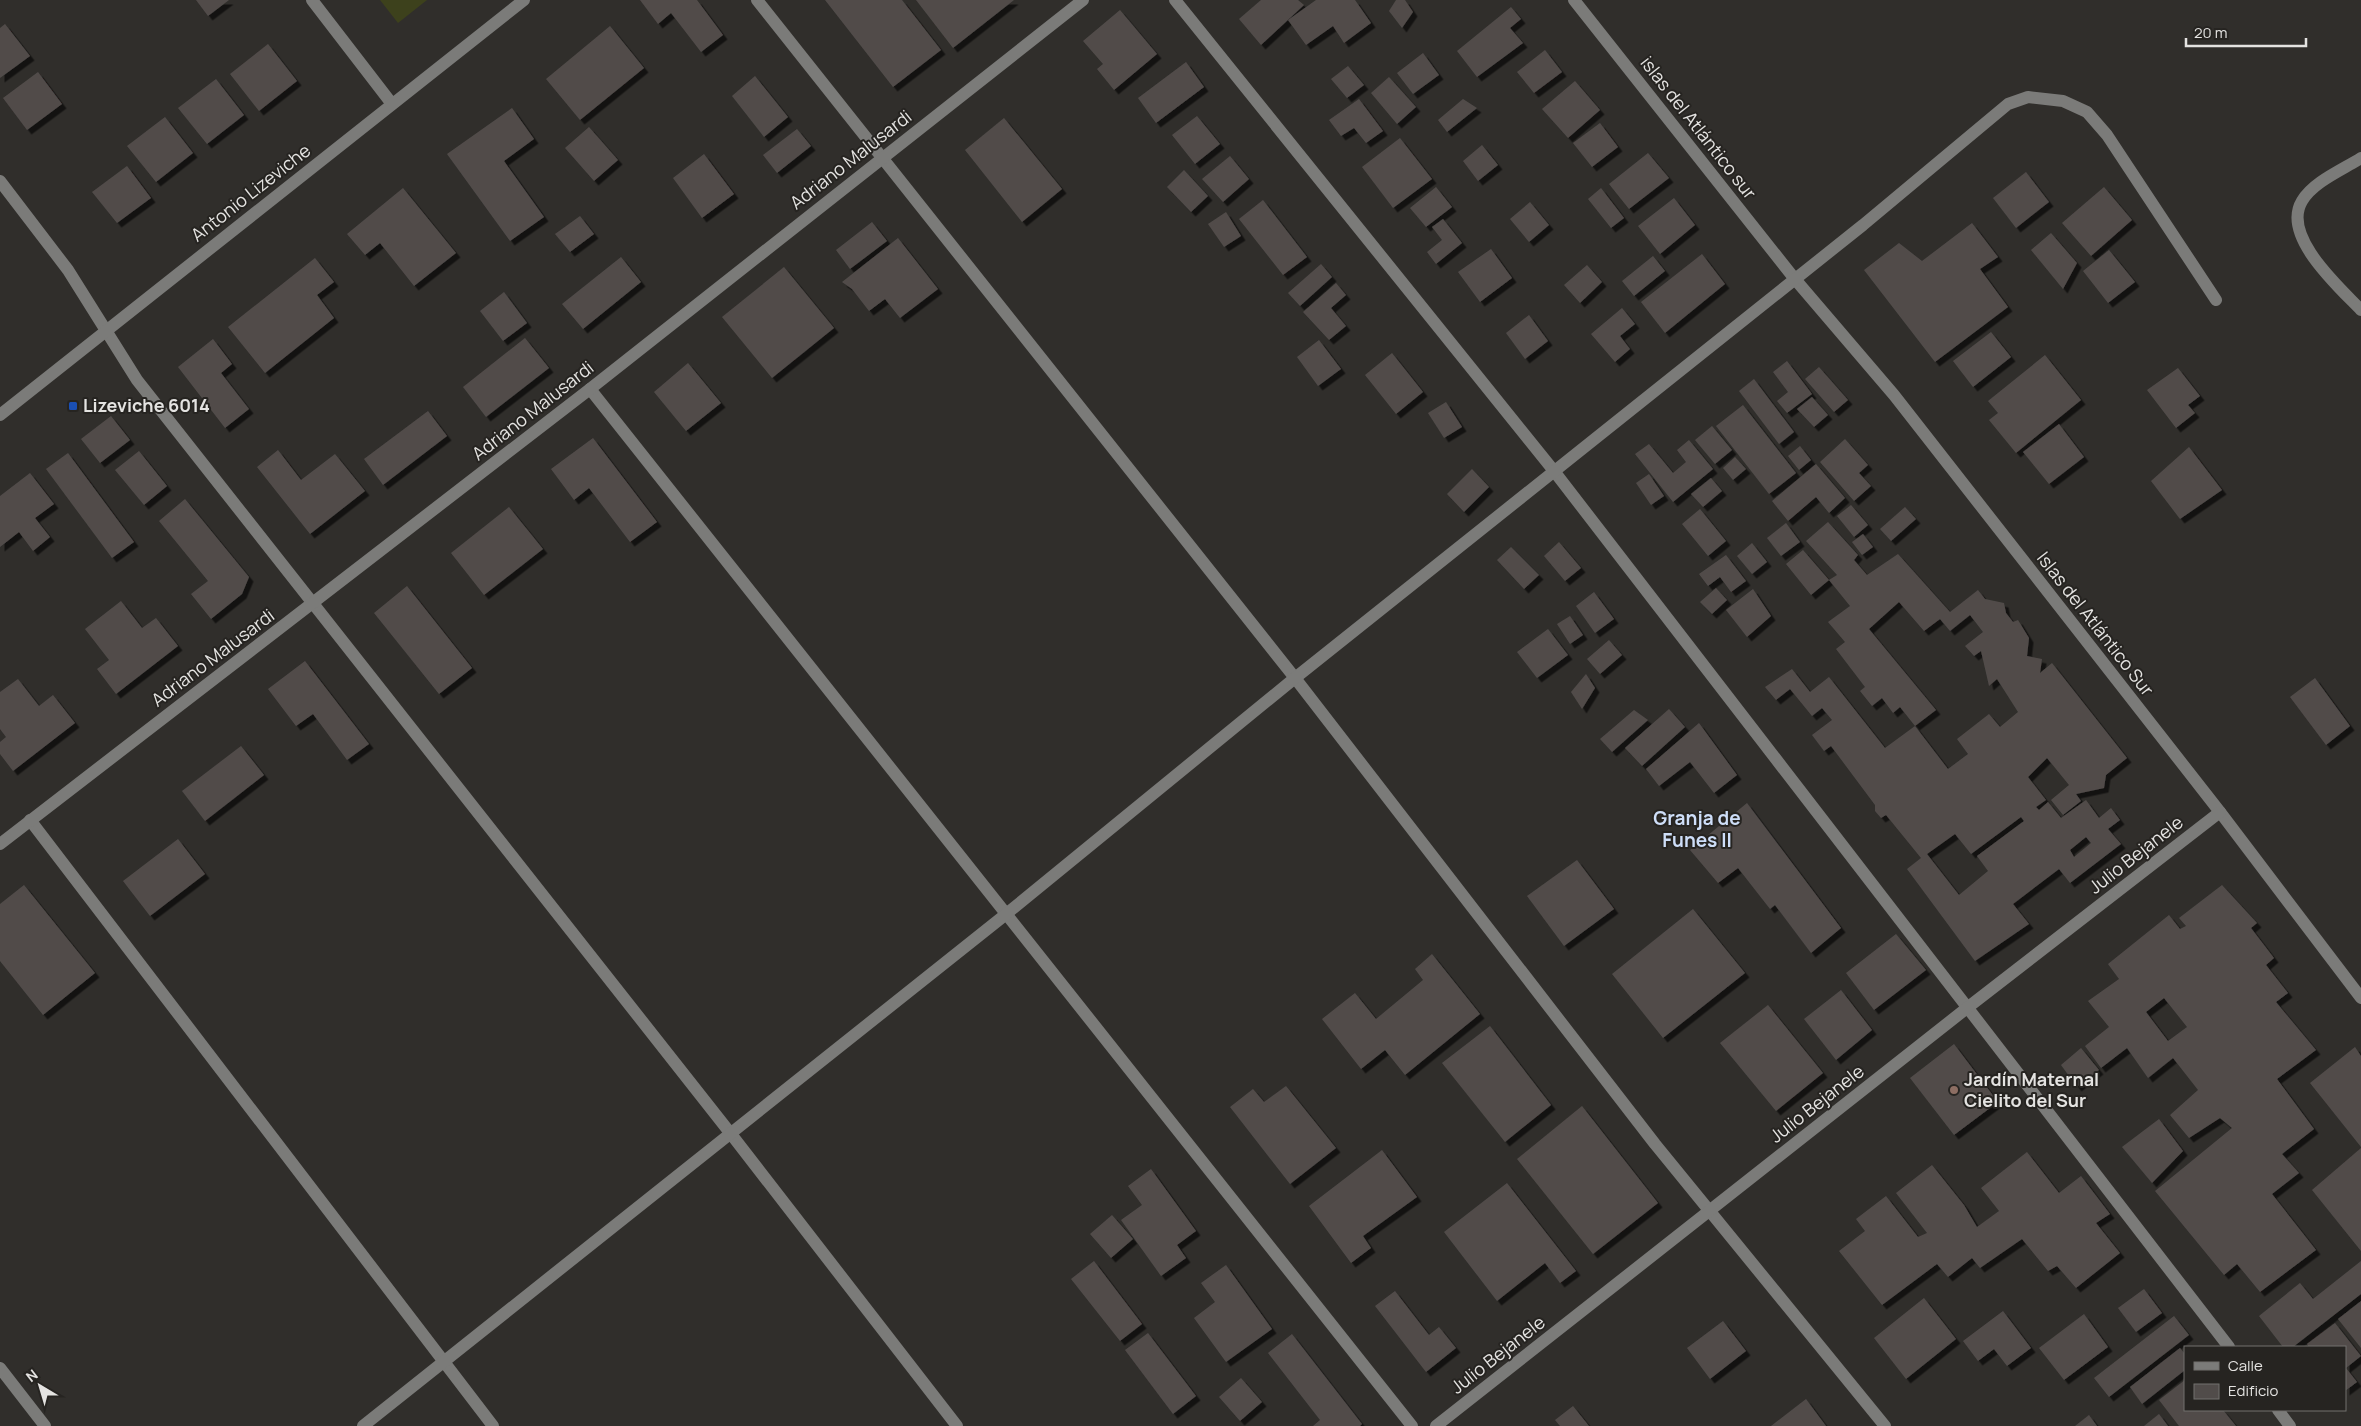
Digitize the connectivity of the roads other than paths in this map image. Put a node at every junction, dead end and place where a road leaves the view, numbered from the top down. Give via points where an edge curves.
1 (312, 0) edge
2 (524, 0) edge
3 (757, 0) edge
4 (1083, 0) edge
5 (1175, 0) edge
6 (1574, 0) edge
7 (392, 104) junction
8 (882, 158) junction
9 (2361, 158) edge
10 (0, 181) edge
11 (1794, 278) junction
12 (2216, 300) dead end
13 (2361, 310) edge
14 (105, 331) junction
15 (590, 389) junction
16 (0, 415) edge
17 (1554, 471) junction
18 (314, 603) junction
19 (1295, 678) junction
20 (2220, 812) junction
21 (30, 820) junction
22 (0, 844) edge
23 (1005, 914) junction
24 (2361, 998) edge
25 (1967, 1008) junction
26 (731, 1134) junction
27 (1710, 1210) junction
28 (2229, 1346) edge
29 (443, 1363) junction
30 (0, 1368) edge
31 (2279, 1411) edge
32 (45, 1426) edge
33 (363, 1426) edge
34 (493, 1426) edge
35 (957, 1426) edge
36 (1412, 1426) edge
37 (1436, 1426) edge
38 (1885, 1426) edge
39 (2290, 1426) edge

1 - 7 street
2 - 7 street, Antonio Lizeviche
3 - 8 street
4 - 8 street, Adriano Malusardi
5 - 17 street
6 - 11 street, islas del Atlántico sur
7 - 14 street, Antonio Lizeviche
8 - 15 street, Adriano Malusardi
8 - 19 street
9 - 13 street via 2314,187 2301,202 2296,224 2312,256
10 - 14 street via 68,270
11 - 12 street via 2008,104 2028,97 2063,101 2087,112 2108,135
11 - 17 street
11 - 20 street, Islas del Atlántico Sur via 1894,396
14 - 16 street, Antonio Lizeviche
14 - 18 street via 137,380
15 - 18 street, Adriano Malusardi
15 - 23 street
17 - 19 street
17 - 25 street
18 - 21 street, Adriano Malusardi
18 - 26 street
19 - 23 street
19 - 27 street
20 - 24 street, Islas del Atlántico Sur
20 - 25 street, Julio Bejanele
21 - 22 street, Adriano Malusardi
21 - 29 street
23 - 26 street
23 - 36 street
25 - 27 street, Julio Bejanele
25 - 28 street
26 - 29 street
26 - 35 street
27 - 37 street, Julio Bejanele
27 - 38 street
29 - 33 street
29 - 34 street
30 - 32 street
31 - 39 street

